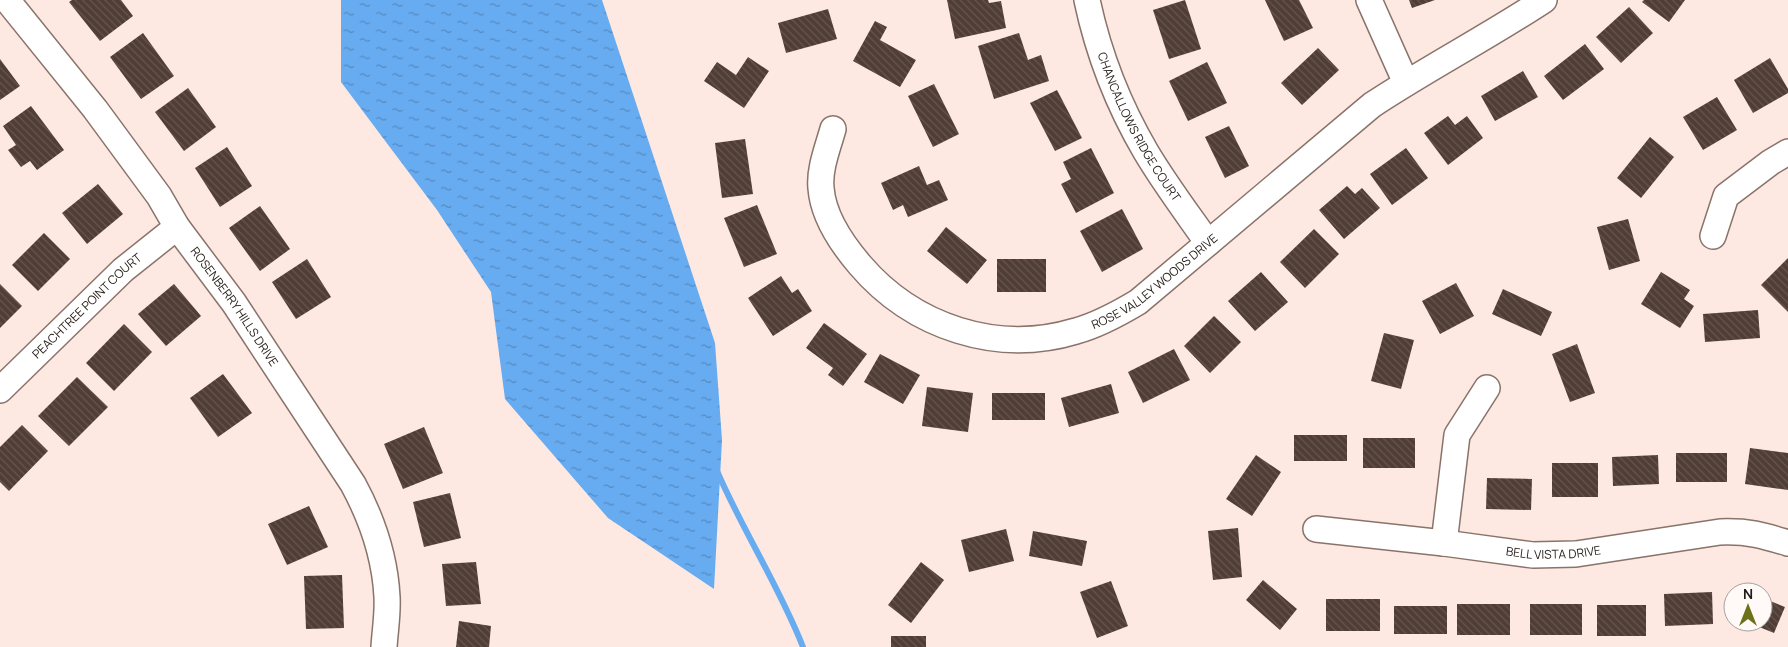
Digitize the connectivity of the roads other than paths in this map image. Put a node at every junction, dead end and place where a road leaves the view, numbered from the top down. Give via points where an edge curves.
1 (7, 0) edge
2 (1087, 0) edge
3 (1369, 0) edge
4 (1544, 0) edge
5 (1406, 83) junction
6 (833, 129) dead end
7 (1788, 152) edge
8 (177, 227) junction
9 (1713, 236) dead end
10 (1208, 243) junction
11 (1487, 388) dead end
12 (0, 390) edge
13 (1316, 529) dead end
14 (1444, 543) junction
15 (1788, 543) edge
16 (384, 647) edge

1 - 8 street, ROSENBERRY HILLS DRIVE via 95,109 160,196
2 - 10 street, CHANCALLOWS RIDGE COURT via 1102,52 1130,121 1163,179
3 - 5 street
4 - 5 street, ROSE VALLEY WOODS DRIVE
5 - 10 street, ROSE VALLEY WOODS DRIVE via 1372,105
6 - 10 street, ROSE VALLEY WOODS DRIVE via 822,174 823,202 829,219 851,255 902,304 962,333 1029,339 1083,329 1138,302
7 - 9 street via 1726,196
8 - 12 street, PEACHTREE POINT COURT via 124,270
8 - 16 street, ROSENBERRY HILLS DRIVE via 234,303 338,460 365,507 381,552 387,598
11 - 14 street via 1457,435
13 - 14 street, BELL VISTA DRIVE
14 - 15 street, BELL VISTA DRIVE via 1532,554 1585,553 1743,531

